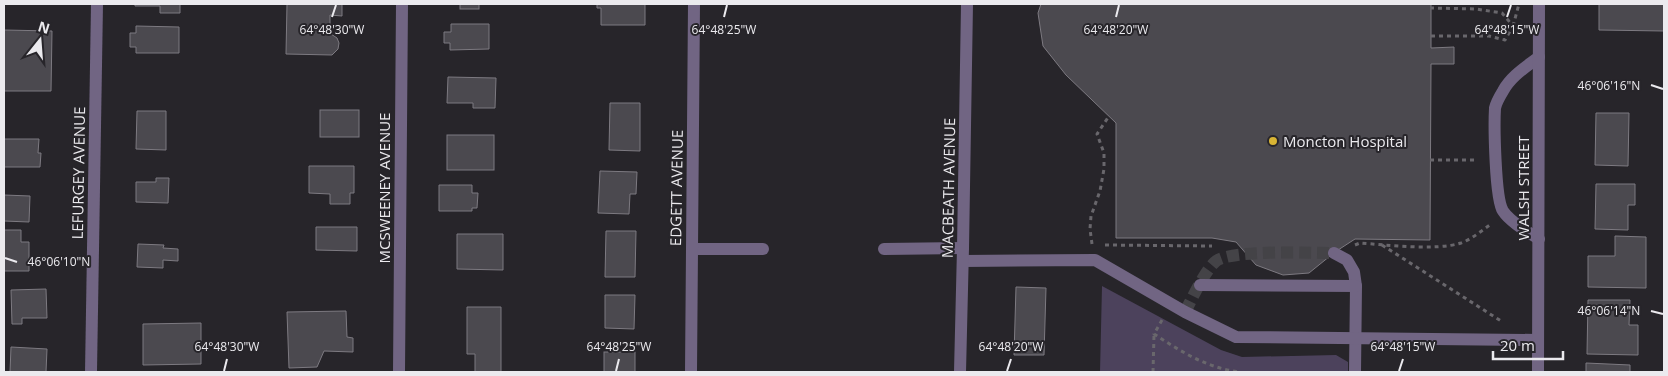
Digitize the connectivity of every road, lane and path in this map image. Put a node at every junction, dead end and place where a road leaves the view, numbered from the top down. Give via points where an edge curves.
1 (97, 4) edge
2 (402, 4) edge
3 (694, 4) edge
4 (967, 4) edge
5 (1519, 4) edge
6 (1540, 4) edge
7 (1432, 8) dead end
8 (1513, 26) junction
9 (1431, 36) dead end
10 (1539, 57) junction
11 (1109, 116) dead end
12 (1430, 160) dead end
13 (1475, 160) dead end
14 (1490, 224) dead end
15 (1539, 239) junction
16 (1092, 244) dead end
17 (1382, 244) junction
18 (1102, 245) dead end
19 (1212, 246) dead end
20 (884, 248) dead end
21 (692, 249) junction
22 (763, 249) dead end
23 (1334, 253) tunnel mouth
24 (963, 255) junction
25 (1346, 260) junction
26 (1200, 285) dead end
27 (1356, 286) junction
28 (1164, 317) dead end
29 (1506, 323) dead end
30 (1154, 334) junction
31 (1356, 338) junction
32 (1538, 340) junction
33 (91, 372) edge
34 (399, 372) edge
35 (691, 372) edge
36 (960, 372) edge
37 (1154, 372) edge
38 (1239, 372) edge
39 (1355, 372) edge
40 (1538, 372) edge

1 - 33 street, LEFURGEY AVENUE
2 - 34 street, MCSWEENEY AVENUE
3 - 21 street, EDGETT AVENUE
4 - 24 street, MACBEATH AVENUE
5 - 8 path
6 - 10 street, WALSH STREET
7 - 8 path via 1502,13
8 - 9 path via 1505,40 1489,36
10 - 15 street, WALSH STREET
10 - 15 street via 1511,79 1495,106 1497,189 1502,211
11 - 16 path via 1097,134 1104,153 1104,169 1090,216
12 - 13 path
14 - 17 path via 1474,237 1445,247
15 - 32 street, WALSH STREET
17 - 25 path via 1350,247
17 - 29 path
18 - 19 path
20 - 24 street
21 - 22 street
21 - 35 street, EDGETT AVENUE
23 - 25 street
24 - 31 street via 1095,260 1185,312 1236,337
24 - 36 street, MACBEATH AVENUE
25 - 27 street via 1354,272
26 - 27 street
27 - 31 street
28 - 30 path
30 - 37 path
30 - 38 path via 1202,362
31 - 32 street
31 - 39 street
32 - 40 street, WALSH STREET

